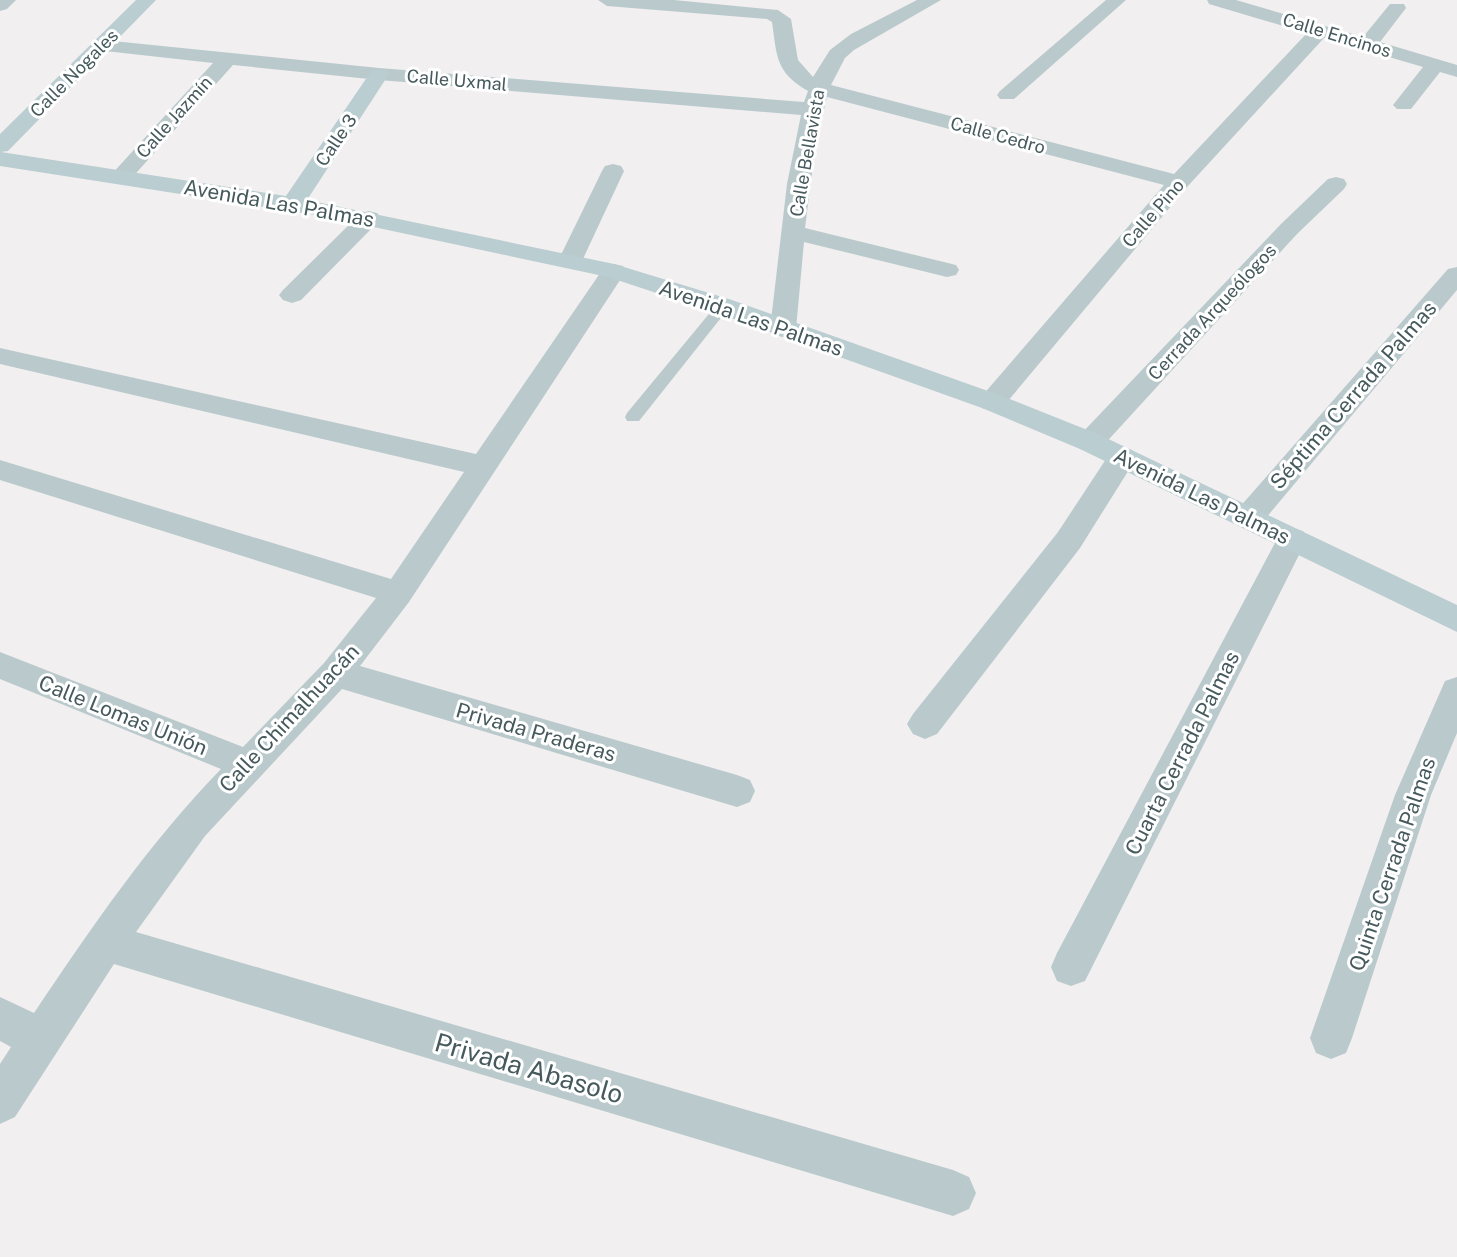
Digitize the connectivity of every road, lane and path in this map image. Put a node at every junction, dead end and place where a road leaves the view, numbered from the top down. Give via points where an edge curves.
1 (7, 0) edge
2 (147, 0) edge
3 (606, 0) edge
4 (932, 0) edge
5 (1117, 0) edge
6 (1216, 0) edge
7 (0, 5) edge
8 (1397, 8) dead end
9 (1321, 30) junction
10 (1368, 44) junction
11 (103, 46) junction
12 (228, 59) junction
13 (1435, 65) junction
14 (1457, 71) edge
15 (379, 74) junction
16 (818, 88) junction
17 (1006, 94) dead end
18 (1404, 105) dead end
19 (811, 110) junction
20 (0, 146) edge
21 (0, 159) edge
22 (613, 171) dead end
23 (121, 176) junction
24 (1179, 182) junction
25 (1336, 184) dead end
26 (292, 205) junction
27 (369, 218) junction
28 (793, 232) junction
29 (570, 261) junction
30 (947, 270) dead end
31 (614, 271) junction
32 (1457, 274) edge
33 (292, 295) dead end
34 (723, 306) junction
35 (783, 329) junction
36 (0, 356) edge
37 (992, 402) junction
38 (633, 417) dead end
39 (1090, 442) junction
40 (1122, 457) junction
41 (482, 466) junction
42 (0, 470) edge
43 (1249, 517) junction
44 (1292, 539) junction
45 (398, 593) junction
46 (1457, 619) edge
47 (0, 666) edge
48 (336, 673) junction
49 (1457, 691) edge
50 (925, 724) dead end
51 (247, 764) junction
52 (736, 791) dead end
53 (105, 942) junction
54 (1071, 967) dead end
55 (0, 1018) edge
56 (1332, 1038) dead end
57 (39, 1039) junction
58 (0, 1102) edge
59 (953, 1192) dead end

1 - 7 street
2 - 11 main road, Calle Nogales
3 - 16 street, Calle Cedro via 778,16 792,71
4 - 16 street, Calle Bellavista via 837,54 824,70
5 - 17 street
6 - 9 street, Calle Encinos
8 - 10 street
9 - 10 street, Calle Encinos
9 - 24 street, Calle Pino
10 - 13 street, Calle Encinos
11 - 12 street, Calle Uxmal
11 - 20 main road, Calle Nogales
12 - 15 street, Calle Uxmal
12 - 23 street, Calle Jazmín
13 - 14 street, Calle Encinos
13 - 18 street
15 - 19 street, Calle Uxmal
15 - 26 main road, Calle 3
16 - 19 street, Calle Bellavista
16 - 24 street, Calle Cedro
19 - 28 street, Calle Bellavista
21 - 23 main road, Avenida Las Palmas
22 - 29 street
23 - 26 main road, Avenida Las Palmas
24 - 37 street, Calle Pino
25 - 39 street, Cerrada Arqueólogos
26 - 27 main road, Avenida Las Palmas
27 - 29 main road, Avenida Las Palmas
27 - 33 street
28 - 30 street
28 - 35 street, Calle Bellavista
29 - 31 main road, Avenida Las Palmas
31 - 34 main road, Avenida Las Palmas
31 - 41 street, Calle Chimalhuacán
32 - 43 street, Séptima Cerrada Palmas
34 - 35 main road, Avenida Las Palmas
34 - 38 lane
35 - 37 main road, Avenida Las Palmas
36 - 41 street
37 - 39 main road, Avenida Las Palmas
39 - 40 main road, Avenida Las Palmas
40 - 43 main road, Avenida Las Palmas
40 - 50 street via 1069,540
41 - 45 street, Calle Chimalhuacán
42 - 45 street
43 - 44 main road, Avenida Las Palmas
44 - 46 main road, Avenida Las Palmas
44 - 54 street, Cuarta Cerrada Palmas
45 - 48 street, Calle Chimalhuacán
47 - 51 street, Calle Lomas Unión
48 - 51 street, Calle Chimalhuacán
48 - 52 street, Privada Praderas
49 - 56 street, Quinta Cerrada Palmas via 1413,795
51 - 53 street, Calle Chimalhuacán via 192,824
53 - 57 street, Calle Chimalhuacán
53 - 59 street, Privada Abasolo
55 - 57 street
57 - 58 street, Calle Chimalhuacán

